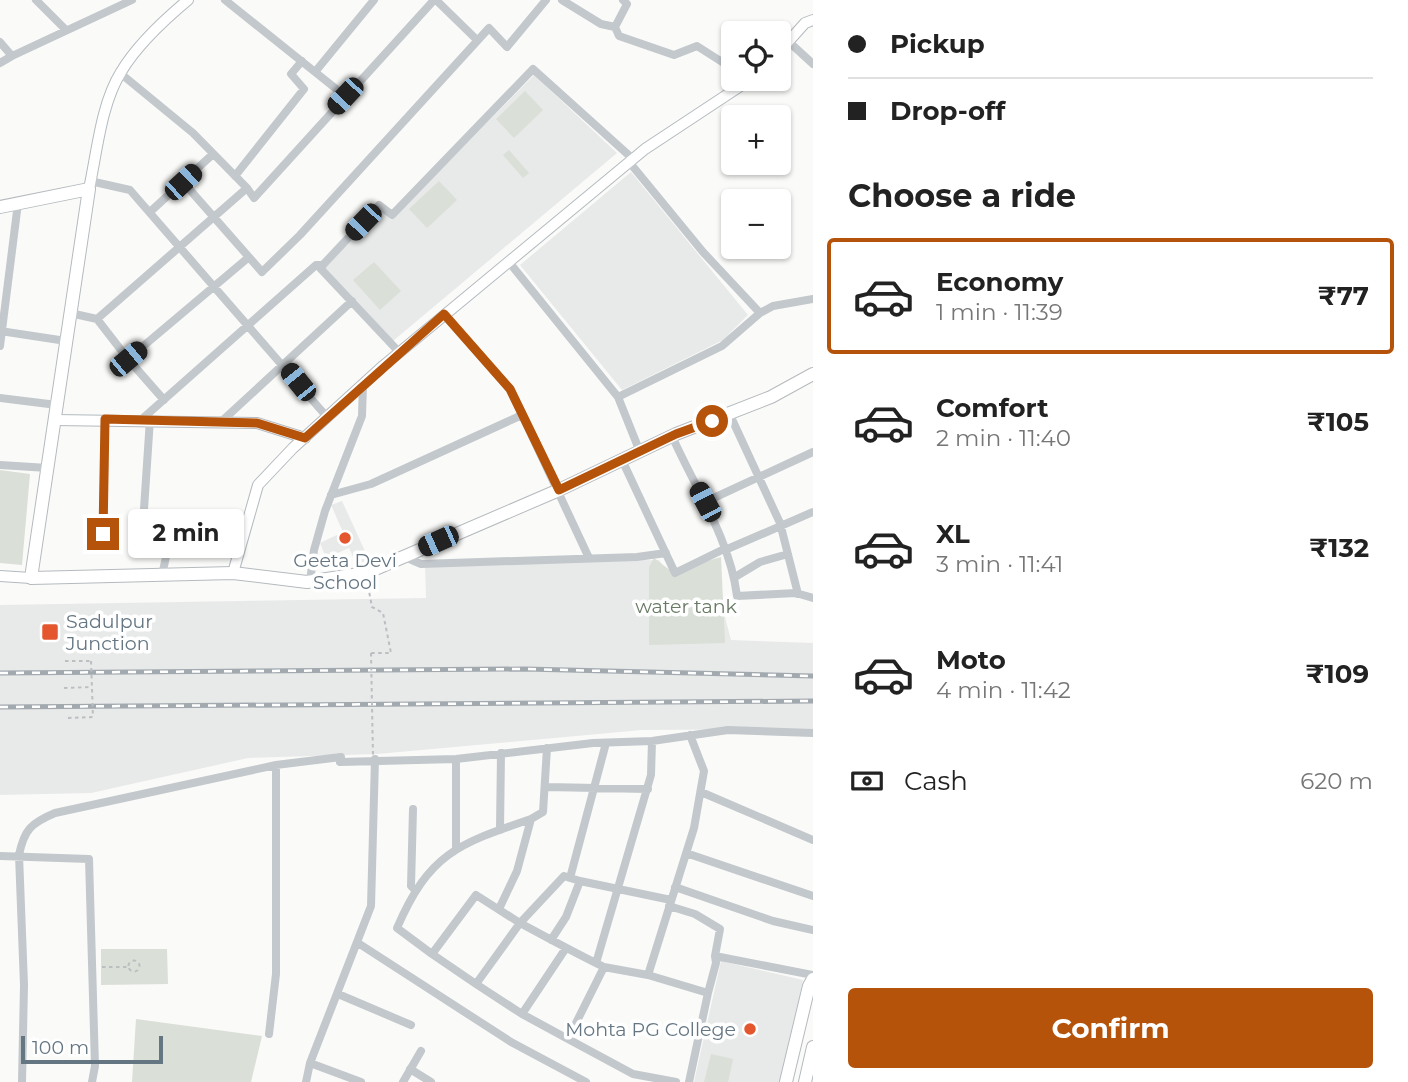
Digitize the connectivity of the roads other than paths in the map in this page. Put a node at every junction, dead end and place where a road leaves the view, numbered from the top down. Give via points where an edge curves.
1 (36, 0) edge
2 (132, 0) edge
3 (188, 0) edge
4 (225, 0) edge
5 (374, 0) edge
6 (435, 0) edge
7 (546, 0) edge
8 (562, 0) edge
9 (623, 0) edge
10 (447, 4) edge
11 (813, 20) edge
12 (615, 27) junction
13 (65, 29) junction
14 (791, 38) edge
15 (477, 40) junction
16 (0, 42) edge
17 (791, 44) edge
18 (12, 56) junction
19 (721, 58) edge
20 (302, 61) junction
21 (0, 63) edge
22 (813, 64) edge
23 (316, 72) junction
24 (120, 73) junction
25 (726, 91) edge
26 (345, 96) junction
27 (213, 154) junction
28 (632, 161) junction
29 (235, 176) junction
30 (183, 182) junction
31 (89, 185) junction
32 (247, 188) junction
33 (18, 203) junction
34 (0, 207) edge
35 (151, 211) junction
36 (213, 219) junction
37 (181, 247) junction
38 (249, 257) junction
39 (509, 262) junction
40 (323, 265) junction
41 (215, 286) junction
42 (813, 299) edge
43 (352, 301) junction
44 (70, 313) junction
45 (760, 313) junction
46 (444, 314) junction
47 (97, 319) junction
48 (248, 325) junction
49 (1, 331) edge
50 (66, 341) junction
51 (0, 346) edge
52 (400, 352) junction
53 (128, 359) junction
54 (283, 364) junction
55 (813, 374) edge
56 (363, 384) junction
57 (618, 397) junction
58 (0, 398) edge
59 (164, 400) junction
60 (57, 405) junction
61 (522, 415) junction
62 (730, 415) junction
63 (327, 417) junction
64 (105, 419) junction
65 (146, 419) junction
66 (55, 420) junction
67 (222, 421) junction
68 (672, 436) junction
69 (305, 438) junction
70 (640, 452) junction
71 (813, 452) edge
72 (622, 460) junction
73 (0, 465) edge
74 (48, 468) junction
75 (759, 477) junction
76 (559, 490) junction
77 (331, 495) junction
78 (705, 502) junction
79 (813, 512) edge
80 (780, 524) junction
81 (103, 534) dead end
82 (724, 550) junction
83 (666, 553) junction
84 (788, 554) junction
85 (403, 556) junction
86 (589, 558) junction
87 (233, 573) junction
88 (162, 575) junction
89 (0, 576) edge
90 (735, 577) junction
91 (32, 578) junction
92 (310, 582) junction
93 (798, 594) junction
94 (813, 598) edge
95 (813, 733) edge
96 (690, 736) junction
97 (652, 741) junction
98 (606, 743) junction
99 (547, 748) junction
100 (501, 753) junction
101 (374, 757) junction
102 (456, 759) junction
103 (276, 765) junction
104 (594, 786) junction
105 (546, 787) junction
106 (648, 789) junction
107 (701, 792) junction
108 (413, 808) dead end
109 (531, 819) junction
110 (500, 830) junction
111 (813, 840) edge
112 (456, 849) junction
113 (686, 853) junction
114 (20, 855) junction
115 (0, 856) edge
116 (575, 880) junction
117 (675, 887) junction
118 (414, 889) junction
119 (618, 891) junction
120 (813, 896) edge
121 (670, 903) junction
122 (499, 909) junction
123 (520, 923) junction
124 (813, 930) edge
125 (551, 940) junction
126 (358, 943) junction
127 (566, 948) junction
128 (432, 954) junction
129 (715, 956) junction
130 (600, 965) junction
131 (648, 975) junction
132 (813, 977) edge
133 (476, 984) junction
134 (708, 993) junction
135 (338, 994) junction
136 (522, 1014) junction
137 (411, 1025) dead end
138 (269, 1034) dead end
139 (568, 1039) junction
140 (813, 1047) edge
141 (421, 1051) dead end
142 (310, 1063) junction
143 (410, 1069) junction
144 (23, 1082) edge
145 (92, 1082) edge
146 (306, 1082) edge
147 (361, 1082) edge
148 (403, 1082) edge
149 (430, 1082) edge
150 (586, 1082) edge
151 (676, 1082) edge
152 (689, 1082) edge
153 (786, 1082) edge
154 (806, 1082) edge

1 - 13 street
2 - 13 street
3 - 24 street
4 - 20 street
5 - 23 street
6 - 10 street
6 - 26 street
7 - 15 street via 507,47 489,28
8 - 12 street via 601,24
9 - 12 street via 627,4
10 - 15 street
11 - 14 street
12 - 19 street via 619,36 674,55 697,46
13 - 18 street
15 - 38 street via 262,272
16 - 18 street
17 - 22 street
18 - 21 street
20 - 23 street
20 - 29 street via 291,74 304,89
23 - 26 street
24 - 27 street
24 - 31 street
25 - 28 street
26 - 32 street via 254,198
27 - 29 street
27 - 30 street
28 - 39 street
28 - 40 street via 534,69 392,215 379,205
28 - 45 street via 702,252
29 - 32 street
30 - 35 street
30 - 36 street
31 - 33 main road
31 - 35 street via 130,190
31 - 44 main road
32 - 36 street
33 - 34 main road
33 - 49 street
35 - 37 street
36 - 37 street
36 - 38 street
37 - 41 street
37 - 47 street
38 - 41 street
39 - 46 street
39 - 57 street
40 - 43 street via 320,268
40 - 48 street via 316,265
41 - 48 street
41 - 53 street
42 - 45 street
43 - 52 street
43 - 54 street
44 - 47 street
44 - 50 main road
45 - 57 street via 722,346
46 - 52 street
46 - 61 street via 510,389
47 - 53 street
48 - 54 street
48 - 59 street
49 - 50 street
49 - 51 street
50 - 60 main road
52 - 56 street
53 - 59 street
54 - 63 street
54 - 67 street
55 - 62 main road
56 - 63 street
56 - 77 street via 362,416
57 - 70 street
58 - 60 street
59 - 65 street
60 - 66 main road
61 - 76 street
61 - 77 street via 370,484
62 - 68 main road
62 - 75 street
63 - 69 street
64 - 65 street
64 - 66 street
64 - 81 street
65 - 67 street
65 - 88 street via 142,539 168,548
66 - 74 main road
67 - 69 street via 257,423
68 - 70 main road
68 - 78 street
69 - 87 street via 258,485
70 - 72 main road
71 - 75 street
72 - 76 main road
72 - 83 street
73 - 74 street
74 - 91 main road
75 - 78 street
75 - 80 street
76 - 85 main road
76 - 86 street
77 - 92 street via 314,550
78 - 82 street
79 - 80 street
80 - 82 street
80 - 84 street
82 - 83 street via 675,573
82 - 90 street
83 - 86 street
84 - 90 street via 760,562
84 - 93 street
85 - 86 street via 421,564
85 - 92 main road via 366,573
87 - 88 main road
87 - 92 main road
88 - 91 main road
89 - 91 street
90 - 93 street via 737,596
93 - 94 street
95 - 96 street via 728,730
96 - 97 street
96 - 107 street via 704,771
97 - 98 street
97 - 106 street
98 - 99 street
98 - 104 street
99 - 100 street
99 - 105 street
100 - 102 street
100 - 110 street
101 - 102 street
101 - 103 street
101 - 126 street via 371,906
102 - 112 street
103 - 114 street via 55,813 33,822 23,835
103 - 138 street via 276,974
104 - 105 street
104 - 106 street
104 - 116 street
105 - 109 street via 543,812
106 - 119 street
107 - 111 street
107 - 113 street
108 - 118 street
109 - 110 street
109 - 122 street via 517,871
110 - 112 street
112 - 118 street
113 - 117 street
113 - 120 street
114 - 115 street
114 - 144 street
114 - 145 street via 89,859
116 - 119 street
116 - 123 street via 564,876
116 - 125 street via 566,917
117 - 121 street
117 - 124 street via 761,918
118 - 128 street via 397,928
119 - 121 street
119 - 130 street
121 - 129 street via 720,929
121 - 131 street
122 - 123 street
122 - 128 street via 476,895
123 - 125 street
123 - 133 street
125 - 127 street
126 - 135 street
126 - 150 street via 511,1042
127 - 130 street
127 - 136 street
128 - 133 street
129 - 132 street
129 - 134 street
130 - 131 street
130 - 139 street
131 - 134 street
132 - 153 main road
133 - 136 street
134 - 152 street
135 - 137 street
135 - 142 street
136 - 139 street
139 - 151 street via 633,1074
140 - 154 main road
141 - 143 street
142 - 146 street
142 - 147 street
143 - 148 street
143 - 149 street

